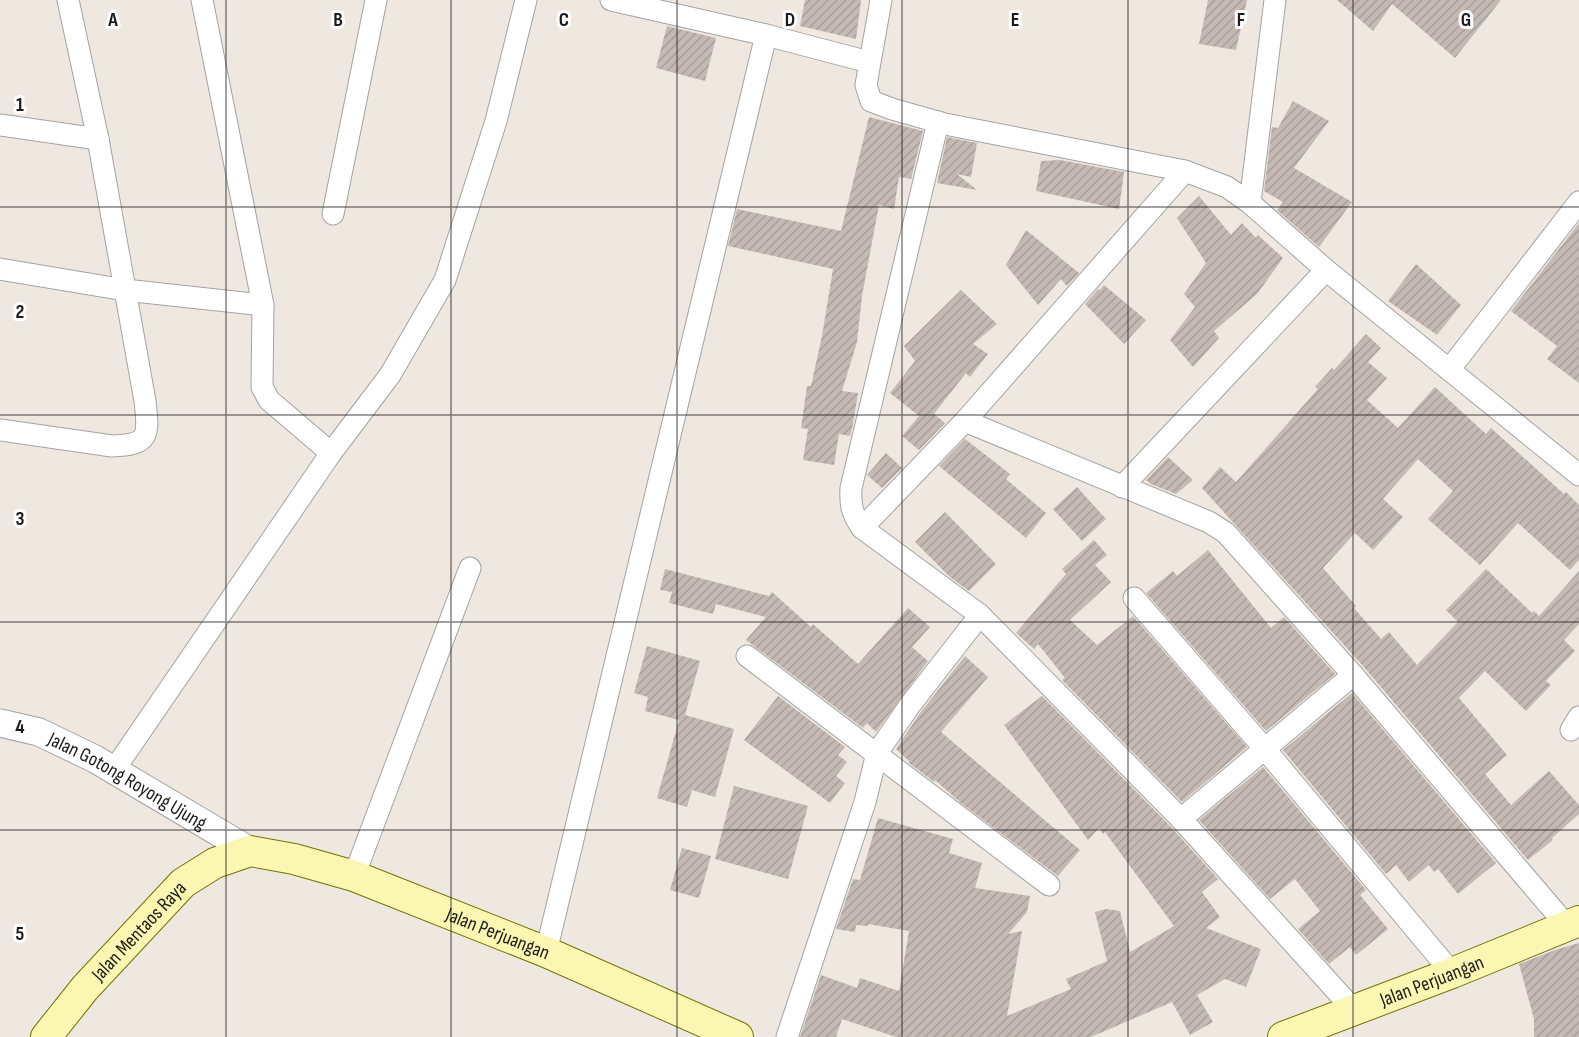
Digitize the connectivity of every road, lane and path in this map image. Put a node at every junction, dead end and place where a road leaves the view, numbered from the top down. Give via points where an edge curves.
1 (68, 0) edge
2 (202, 0) edge
3 (376, 0) edge
4 (525, 0) edge
5 (611, 0) edge
6 (880, 0) edge
7 (1275, 0) edge
8 (766, 35) junction
9 (869, 62) junction
10 (938, 122) junction
11 (0, 124) edge
12 (98, 139) junction
13 (1185, 171) junction
14 (1579, 202) edge
15 (1250, 203) junction
16 (333, 214) dead end
17 (0, 269) edge
18 (1326, 270) junction
19 (125, 290) junction
20 (263, 305) junction
21 (1449, 370) junction
22 (964, 421) junction
23 (0, 430) edge
24 (332, 453) junction
25 (1578, 473) edge
26 (1122, 487) junction
27 (862, 528) junction
28 (470, 568) dead end
29 (1134, 598) dead end
30 (980, 615) junction
31 (747, 656) dead end
32 (1353, 675) junction
33 (0, 723) edge
34 (1264, 748) junction
35 (877, 753) junction
36 (114, 770) junction
37 (1181, 819) junction
38 (250, 851) junction
39 (354, 876) junction
40 (1049, 885) dead end
41 (1573, 924) edge
42 (546, 952) junction
43 (1452, 973) junction
44 (1353, 1009) junction
45 (695, 1028) edge
46 (46, 1037) edge
47 (738, 1037) edge
48 (787, 1037) edge
49 (1283, 1037) edge

1 - 12 street
2 - 20 street
3 - 16 street
4 - 24 street via 496,120 445,280 390,375
5 - 8 street
6 - 9 street
7 - 15 street
8 - 9 street
8 - 42 street
9 - 10 street via 866,85 871,101
10 - 13 street
10 - 27 street via 851,488 851,508
11 - 12 street
12 - 19 street
13 - 15 street via 1227,187
13 - 22 street
14 - 21 street
15 - 18 street
17 - 19 street
18 - 21 street
18 - 26 street
19 - 20 street
19 - 23 street via 146,401 148,425 138,443 112,446
20 - 24 street via 262,387 269,400
21 - 25 street
22 - 26 street
22 - 27 street
24 - 36 street
26 - 32 street via 1209,522 1226,533
27 - 30 street
28 - 39 street
29 - 34 street
30 - 35 street
30 - 37 street
31 - 35 street
32 - 34 street
32 - 41 street
33 - 36 street, Jalan Gotong Royong Ujung via 39,732
34 - 37 street
34 - 43 street
35 - 40 street
35 - 48 street via 866,802
36 - 38 street, Jalan Gotong Royong Ujung
37 - 44 street
38 - 39 main road, Jalan Perjuangan
38 - 46 main road, Jalan Mentaos Raya via 215,863 183,883 85,988
39 - 42 main road, Jalan Perjuangan
41 - 43 main road, Jalan Perjuangan
42 - 45 main road, Jalan Perjuangan
43 - 44 main road, Jalan Perjuangan
44 - 49 main road, Jalan Perjuangan
45 - 47 main road, Jalan Perjuangan

